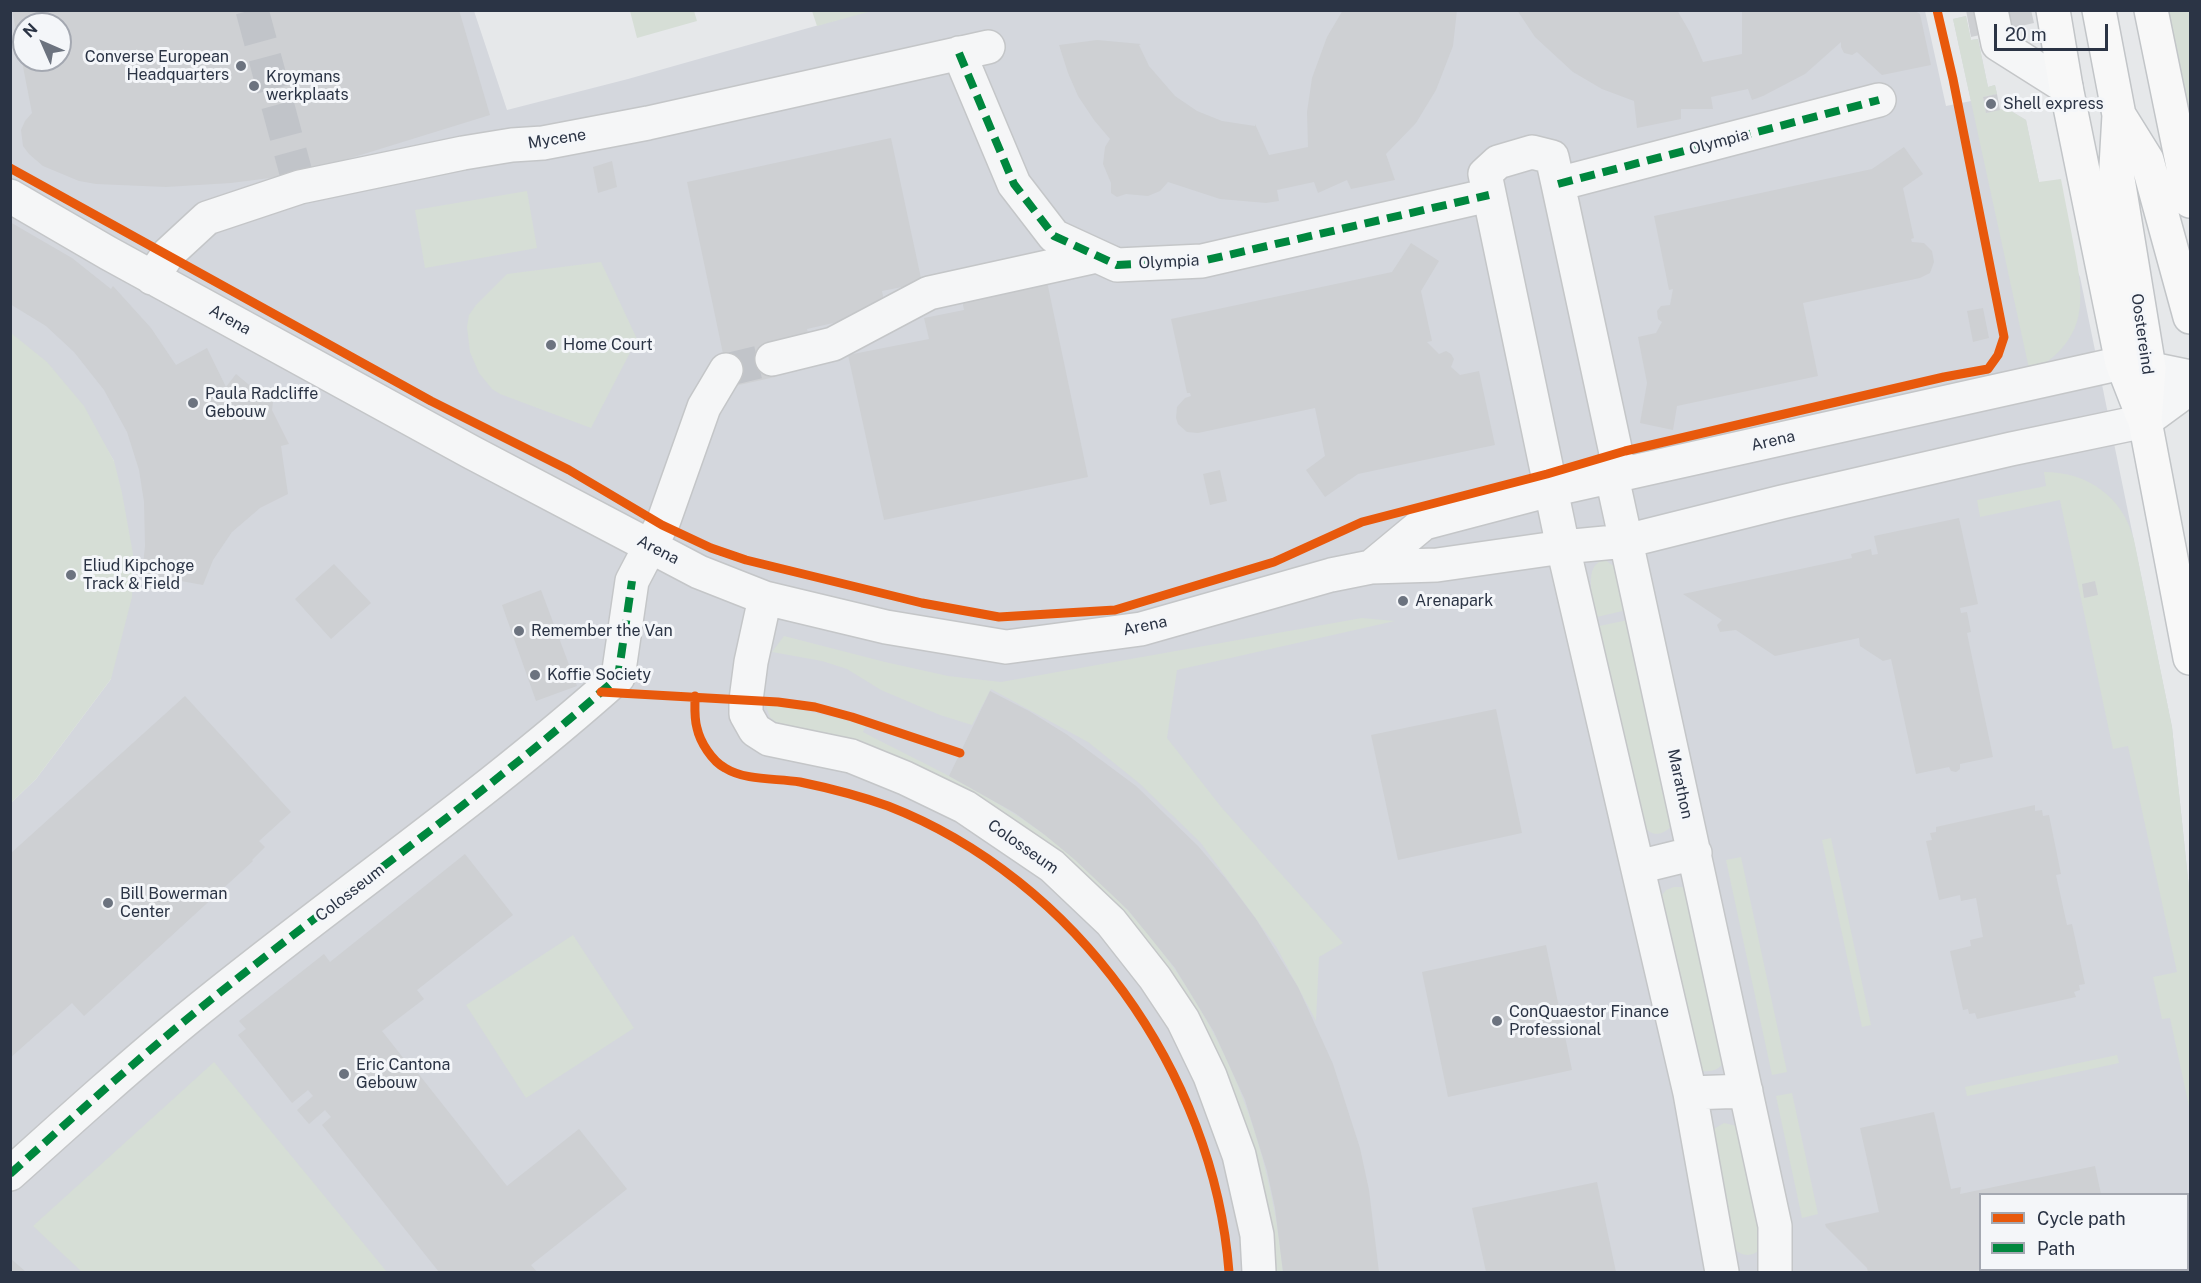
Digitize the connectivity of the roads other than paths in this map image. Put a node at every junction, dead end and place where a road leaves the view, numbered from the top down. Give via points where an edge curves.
1 (1991, 10) edge
2 (2053, 10) edge
3 (2099, 10) edge
4 (2151, 10) edge
5 (974, 50) joint
6 (2066, 87) junction
7 (1879, 100) dead end
8 (2119, 115) junction
9 (1558, 184) junction
10 (1489, 195) junction
11 (10, 196) edge
12 (2190, 201) edge
13 (2190, 248) edge
14 (1097, 256) junction
15 (152, 278) junction
16 (2190, 312) edge
17 (772, 359) tunnel mouth
18 (2136, 365) junction
19 (726, 370) dead end
20 (2190, 377) edge
21 (2190, 388) edge
22 (2145, 421) junction
23 (1612, 477) junction
24 (1551, 490) junction
25 (1626, 541) junction
26 (650, 546) junction
27 (1563, 547) junction
28 (1371, 567) junction
29 (765, 598) junction
30 (2190, 658) edge
31 (1695, 853) junction
32 (1638, 867) junction
33 (1746, 1091) junction
34 (1690, 1093) junction
35 (10, 1174) edge
36 (1259, 1272) edge
37 (1722, 1272) edge
38 (1775, 1272) edge

1 - 6 street via 1998,44
2 - 6 main road
3 - 8 main road, Oostereind
4 - 12 main road
5 - 14 street, Olympia via 1014,184 1054,236
5 - 15 street, Mycene via 648,123 298,180 207,219 168,254
6 - 18 main road
7 - 9 street, Olympia
8 - 16 main road, Oostereind via 2147,160
8 - 18 main road, Oostereind via 2115,167
9 - 10 street via 1552,157 1532,152 1498,162 1485,174
9 - 23 street via 1616,453
10 - 14 street, Olympia via 1202,261 1117,265
10 - 24 street
11 - 15 street, Arena
13 - 16 main road
14 - 17 street via 928,293 833,344
15 - 26 street, Arena
18 - 20 street, Arena
18 - 22 main road
18 - 23 street, Arena
19 - 26 street, Colosseum via 704,407 664,520
21 - 22 street, Arena
22 - 25 street, Arena
22 - 30 main road
23 - 24 street, Arena
23 - 25 street, Marathon
24 - 27 street
24 - 28 street, Arena via 1424,522
25 - 27 street, Arena
25 - 31 street, Marathon
26 - 29 street, Arena via 699,572
26 - 35 street, Colosseum via 632,581 618,677 466,802 199,1010
27 - 28 street, Arena via 1437,564
27 - 32 street
28 - 29 street, Arena via 1141,629 1006,647 886,627
29 - 36 street, Colosseum via 751,662 746,714 755,730 769,739 851,756 965,807 1052,866 1111,922 1155,978 1183,1020 1210,1076 1239,1155 1257,1235
31 - 32 street
31 - 33 street, Marathon
32 - 34 street
33 - 34 street
33 - 38 street, Marathon via 1775,1226
34 - 37 street

